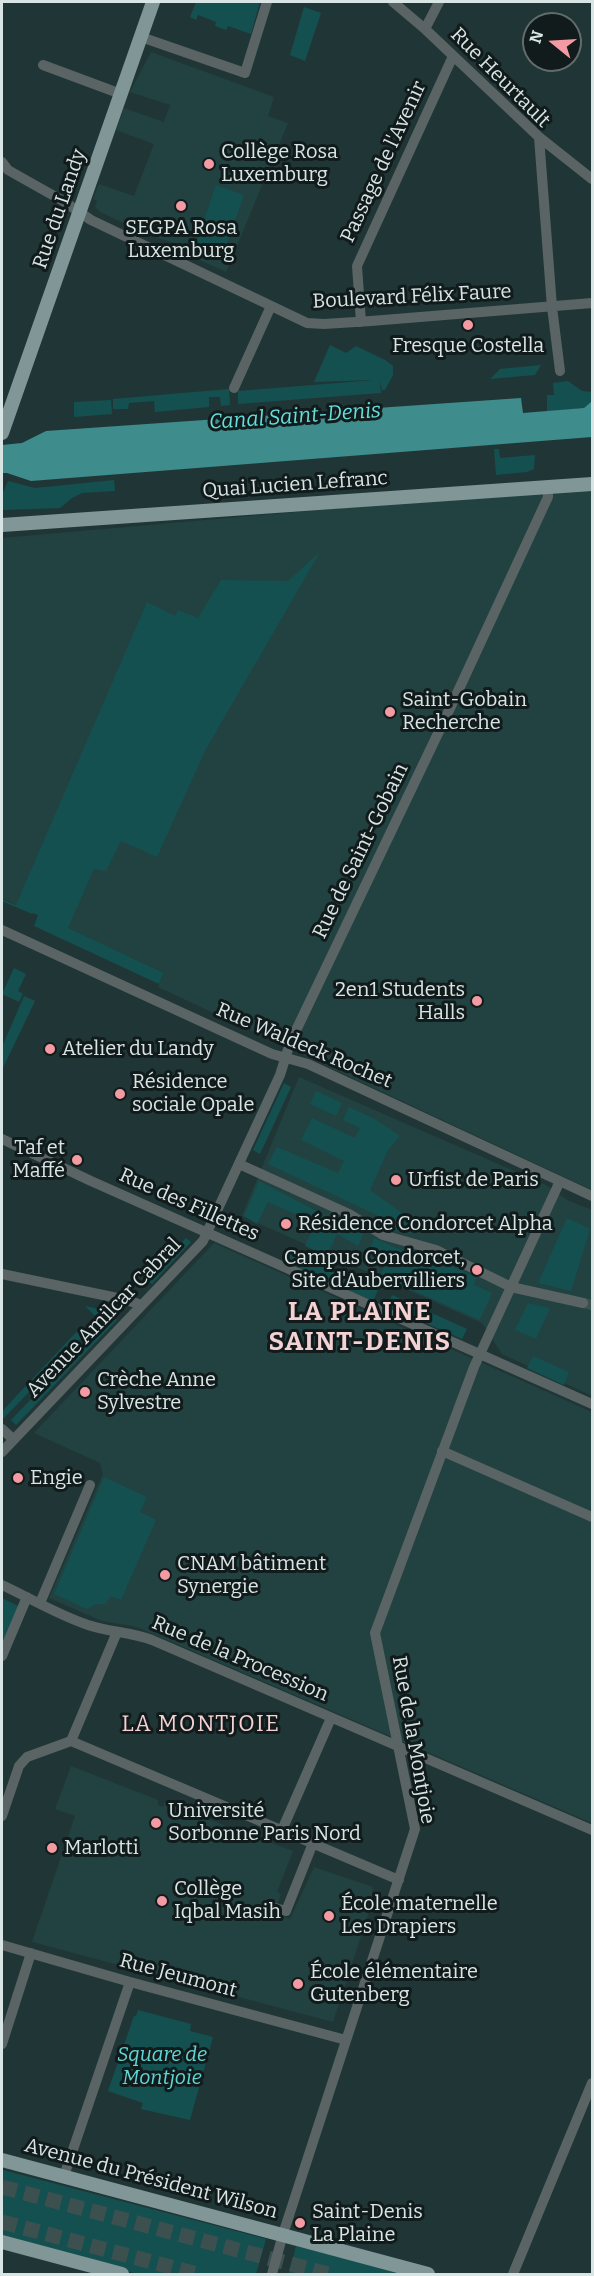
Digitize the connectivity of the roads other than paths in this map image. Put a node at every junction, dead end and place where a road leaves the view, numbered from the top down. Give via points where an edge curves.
1 (153, 2) edge
2 (267, 2) edge
3 (393, 2) edge
4 (439, 2) edge
5 (425, 29) junction
6 (141, 37) junction
7 (453, 56) junction
8 (43, 65) dead end
9 (121, 94) junction
10 (539, 137) junction
11 (2, 162) edge
12 (592, 179) edge
13 (79, 212) junction
14 (592, 303) edge
15 (271, 306) junction
16 (552, 307) junction
17 (361, 322) junction
18 (560, 371) dead end
19 (234, 387) dead end
20 (2, 432) edge
21 (592, 484) edge
22 (548, 486) junction
23 (2, 525) edge
24 (2, 930) edge
25 (285, 1058) junction
26 (2, 1139) edge
27 (239, 1164) junction
28 (560, 1181) junction
29 (592, 1196) edge
30 (206, 1233) junction
31 (2, 1274) edge
32 (511, 1287) junction
33 (583, 1303) tunnel mouth
34 (141, 1305) junction
35 (480, 1353) junction
36 (592, 1404) edge
37 (2, 1429) edge
38 (13, 1439) junction
39 (442, 1451) junction
40 (2, 1452) edge
41 (90, 1485) dead end
42 (592, 1517) edge
43 (2, 1585) edge
44 (27, 1597) junction
45 (40, 1603) junction
46 (117, 1632) junction
47 (2, 1656) edge
48 (331, 1718) junction
49 (71, 1741) junction
50 (398, 1744) junction
51 (2, 1816) edge
52 (592, 1830) edge
53 (285, 1832) junction
54 (313, 1843) junction
55 (399, 1880) junction
56 (275, 1908) dead end
57 (2, 1945) edge
58 (32, 1953) junction
59 (130, 1982) junction
60 (346, 2040) junction
61 (2, 2044) edge
62 (592, 2084) edge
63 (2, 2160) edge
64 (64, 2176) junction
65 (283, 2234) junction
66 (2, 2242) edge
67 (122, 2274) edge
68 (272, 2274) edge
69 (428, 2274) edge
70 (513, 2274) edge

1 - 6 main road, Rue du Landy
2 - 6 street via 245,73
3 - 5 street, Rue Heurtault
4 - 5 street
5 - 7 street, Rue Heurtault
6 - 9 main road, Rue du Landy
7 - 10 street, Rue Heurtault
7 - 17 street, Passage de l'Avenir via 357,266
8 - 9 street
9 - 13 main road, Rue du Landy
10 - 12 street
10 - 16 street, Rue Heurtault
11 - 13 street, Boulevard Félix Faure via 8,170
13 - 15 street, Boulevard Félix Faure
13 - 20 main road, Rue du Landy
14 - 16 street, Boulevard Félix Faure
15 - 17 street, Boulevard Félix Faure via 307,323
15 - 19 street
16 - 17 street, Boulevard Félix Faure
16 - 18 street
21 - 22 main road, Quai Lucien Lefranc
22 - 23 main road, Quai Lucien Lefranc
22 - 25 street, Rue de Saint-Gobain via 548,497
24 - 25 street, Rue Waldeck Rochet
25 - 27 street, Rue de Saint-Gobain
25 - 28 street, Rue Waldeck Rochet via 308,1064
26 - 30 street, Rue des Fillettes
27 - 30 street, Rue de Saint-Gobain
27 - 32 street via 349,1214 383,1234 436,1250
28 - 29 street, Rue Waldeck Rochet
28 - 32 street, Rue de la Montjoie
30 - 34 street, Avenue Amilcar Cabral via 203,1241
30 - 35 street, Rue des Fillettes
31 - 34 street
32 - 33 street
32 - 35 street, Rue de la Montjoie
34 - 38 street, Avenue Amilcar Cabral
35 - 36 street, Rue des Fillettes
35 - 39 street, Rue de la Montjoie
37 - 38 street
38 - 40 street, Avenue Amilcar Cabral
39 - 42 street
39 - 50 street, Rue de la Montjoie via 375,1633
41 - 45 street
43 - 44 street, Rue de la Procession
44 - 45 street, Rue de la Procession
44 - 47 street
45 - 46 street, Rue de la Procession via 87,1625
46 - 48 street, Rue de la Procession via 152,1640
46 - 49 street
48 - 50 street, Rue de la Procession
48 - 53 street
49 - 51 street via 27,1757 19,1766
49 - 53 street
50 - 52 street, Rue de la Procession
50 - 55 street, Rue de la Montjoie via 415,1829
53 - 54 street
54 - 55 street
54 - 56 street via 286,1911
55 - 60 street, Rue de la Montjoie
57 - 58 street, Rue Jeumont
58 - 59 street, Rue Jeumont
58 - 61 street
59 - 60 street, Rue Jeumont
59 - 64 street
60 - 65 street, Rue de la Montjoie
62 - 70 street
63 - 64 main road, Avenue du Président Wilson
64 - 65 main road, Avenue du Président Wilson
65 - 68 street, Rue de la Montjoie
65 - 69 main road, Avenue du Président Wilson
66 - 67 main road

